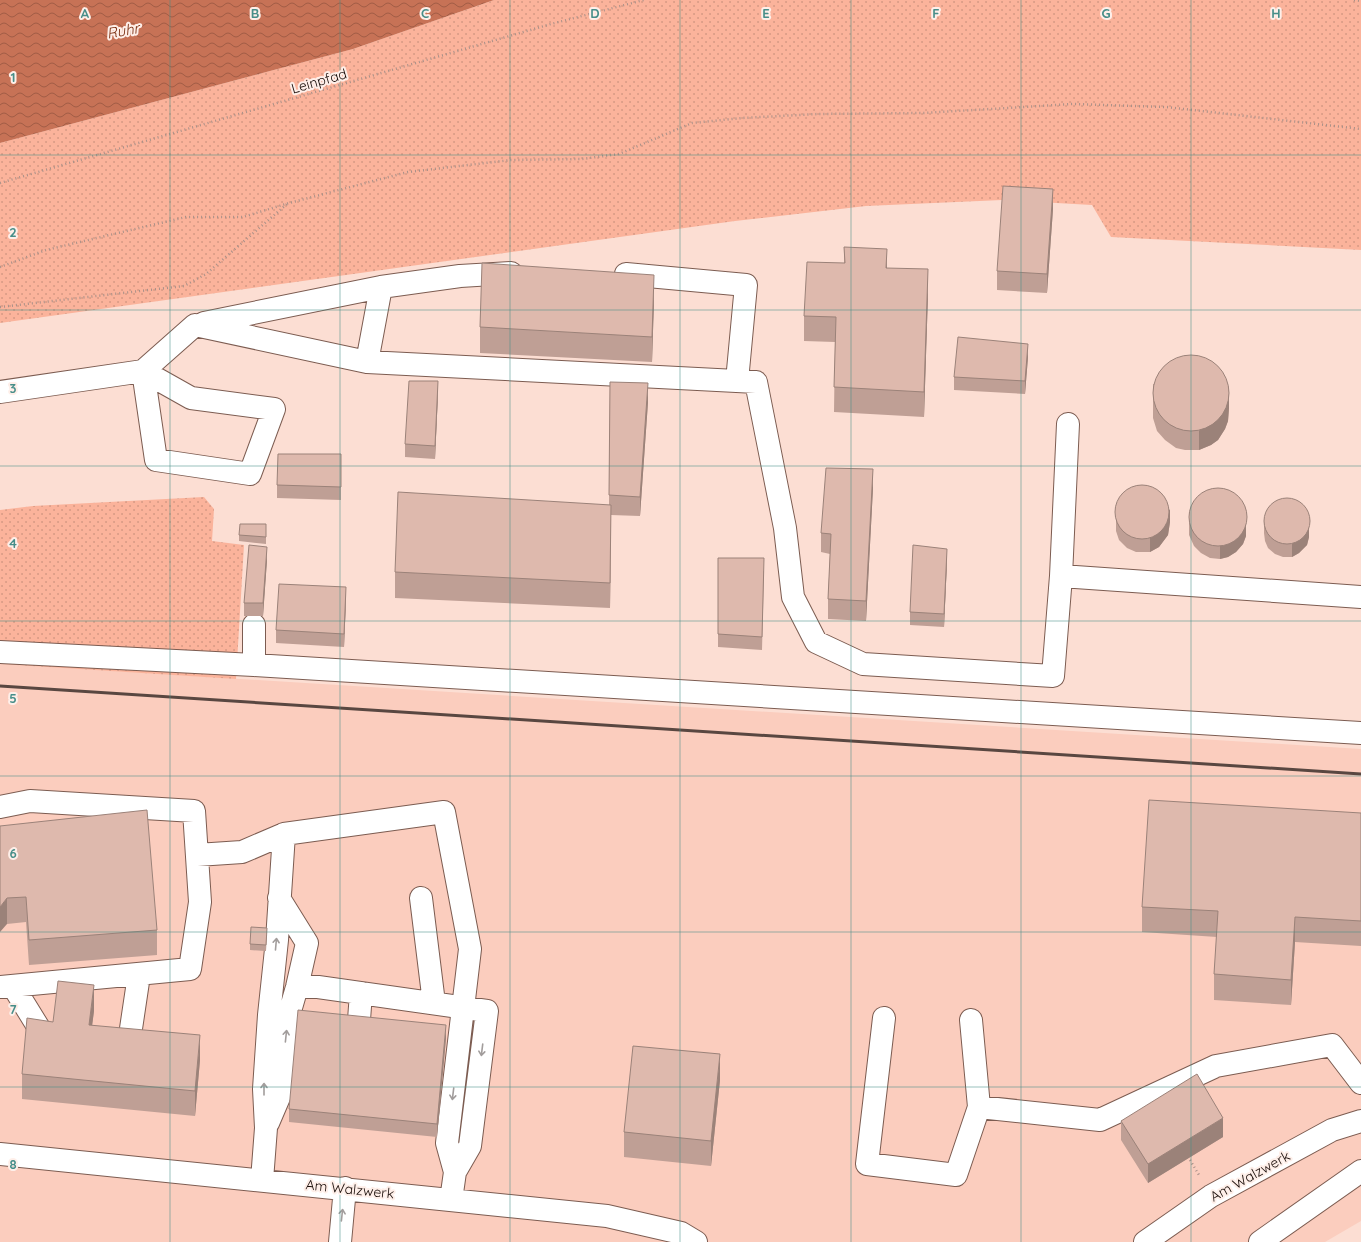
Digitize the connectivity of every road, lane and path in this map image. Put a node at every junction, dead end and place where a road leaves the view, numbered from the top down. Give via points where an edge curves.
1 (644, 0) edge
2 (1354, 0) edge
3 (1361, 1) edge
4 (1361, 129) edge
5 (0, 183) edge
6 (289, 203) junction
7 (0, 267) edge
8 (530, 272) edge
9 (608, 273) edge
10 (381, 287) junction
11 (0, 308) edge
12 (195, 325) junction
13 (367, 362) junction
14 (143, 371) junction
15 (737, 381) junction
16 (0, 392) edge
17 (1068, 424) dead end
18 (1060, 576) junction
19 (1361, 597) edge
20 (254, 625) dead end
21 (0, 652) edge
22 (254, 665) junction
23 (1361, 733) edge
24 (0, 807) edge
25 (284, 834) junction
26 (197, 855) junction
27 (279, 898) junction
28 (421, 898) dead end
29 (140, 975) junction
30 (7, 987) edge
31 (297, 987) junction
32 (362, 993) junction
33 (434, 1003) junction
34 (463, 1017) junction
35 (884, 1018) dead end
36 (359, 1020) edge
37 (971, 1020) dead end
38 (42, 1033) edge
39 (129, 1042) edge
40 (1361, 1083) edge
41 (979, 1107) junction
42 (1361, 1121) edge
43 (266, 1128) junction
44 (0, 1154) edge
45 (1361, 1171) edge
46 (455, 1172) junction
47 (262, 1180) junction
48 (345, 1188) junction
49 (451, 1200) junction
50 (340, 1242) edge
51 (696, 1242) edge
52 (1145, 1242) edge
53 (1260, 1242) edge

1 - 5 path, Leinpfad via 552,24
2 - 3 path
4 - 6 path via 1166,107 1073,104 924,113 742,118 692,123 619,154 582,159 511,160 408,172
6 - 7 path via 243,217 186,217 46,250
6 - 11 path via 206,274 184,286
8 - 10 street via 460,276
9 - 15 street via 746,285
10 - 12 street
10 - 13 street
12 - 13 street
12 - 14 street
13 - 15 street
14 - 14 street via 156,460 250,474 274,409 191,398
14 - 16 street
15 - 18 street via 756,382 785,528 793,597 816,642 863,664 1053,676
17 - 18 street
18 - 19 street
20 - 22 street
21 - 22 street
22 - 23 street
24 - 26 street via 30,801 194,811
25 - 26 street via 242,852
25 - 27 street
25 - 34 street via 444,812 470,949
26 - 29 street via 200,902 190,969
27 - 31 street via 307,943
43 -> 27 street via 264,1089
28 - 33 street
29 - 30 street
29 - 39 street
30 - 38 street
31 - 32 street
43 -> 31 street via 280,1095 288,1018
32 - 33 street
32 - 36 street
33 - 34 street
34 -> 46 street via 447,1143
34 -> 46 street via 487,1011 470,1146
35 - 41 street via 867,1164 956,1175
37 - 41 street
40 - 41 street via 1332,1045 1216,1066 1100,1120
42 - 52 street, Am Walzwerk via 1332,1130 1211,1196
43 - 47 street
44 - 47 street, Am Walzwerk
45 - 53 street
46 - 49 street
47 - 48 street, Am Walzwerk
48 - 49 street, Am Walzwerk
50 -> 48 street
49 - 51 street, Am Walzwerk via 607,1216 681,1233

